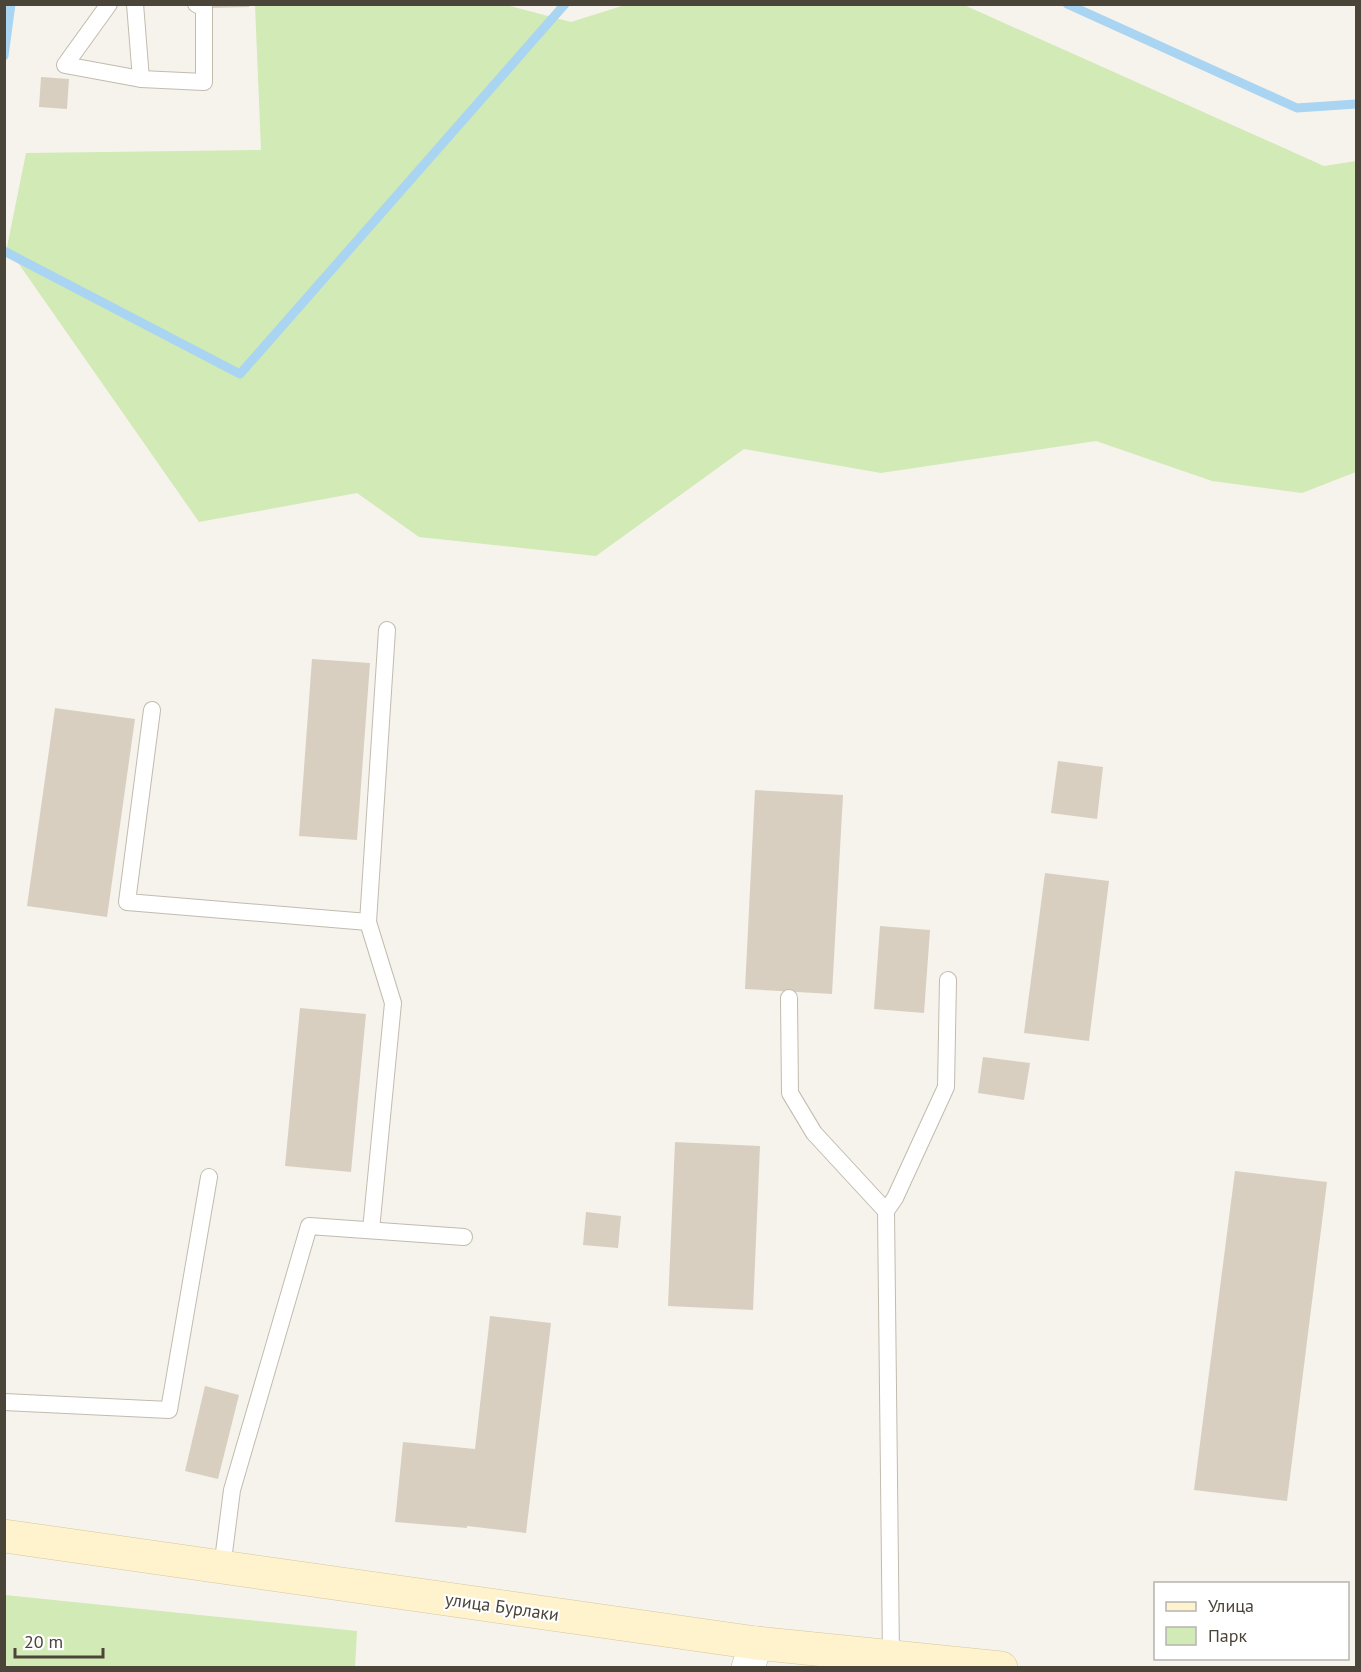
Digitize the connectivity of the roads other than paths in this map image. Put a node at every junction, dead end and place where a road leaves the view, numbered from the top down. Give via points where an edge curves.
1 (109, 4) edge
2 (135, 4) edge
3 (196, 4) edge
4 (141, 79) junction
5 (387, 630) dead end
6 (152, 710) dead end
7 (368, 922) junction
8 (948, 980) dead end
9 (789, 998) dead end
10 (209, 1177) dead end
11 (886, 1211) junction
12 (371, 1230) junction
13 (464, 1237) dead end
14 (4, 1402) edge
15 (4, 1536) edge
16 (222, 1568) junction
17 (752, 1655) edge
18 (891, 1656) junction
19 (1001, 1668) edge

1 - 4 lane via 65,64
2 - 4 lane
3 - 4 lane via 204,8 204,82
5 - 7 lane
6 - 7 lane via 127,903
7 - 12 lane via 393,1004
8 - 11 lane via 946,1087
9 - 11 lane via 790,1093 814,1132
10 - 14 lane via 169,1410
11 - 18 lane
12 - 13 lane
12 - 16 lane via 309,1226 232,1490
15 - 16 street, улица Бурлаки
16 - 17 street, улица Бурлаки
17 - 18 street, улица Бурлаки
18 - 19 street, улица Бурлаки

